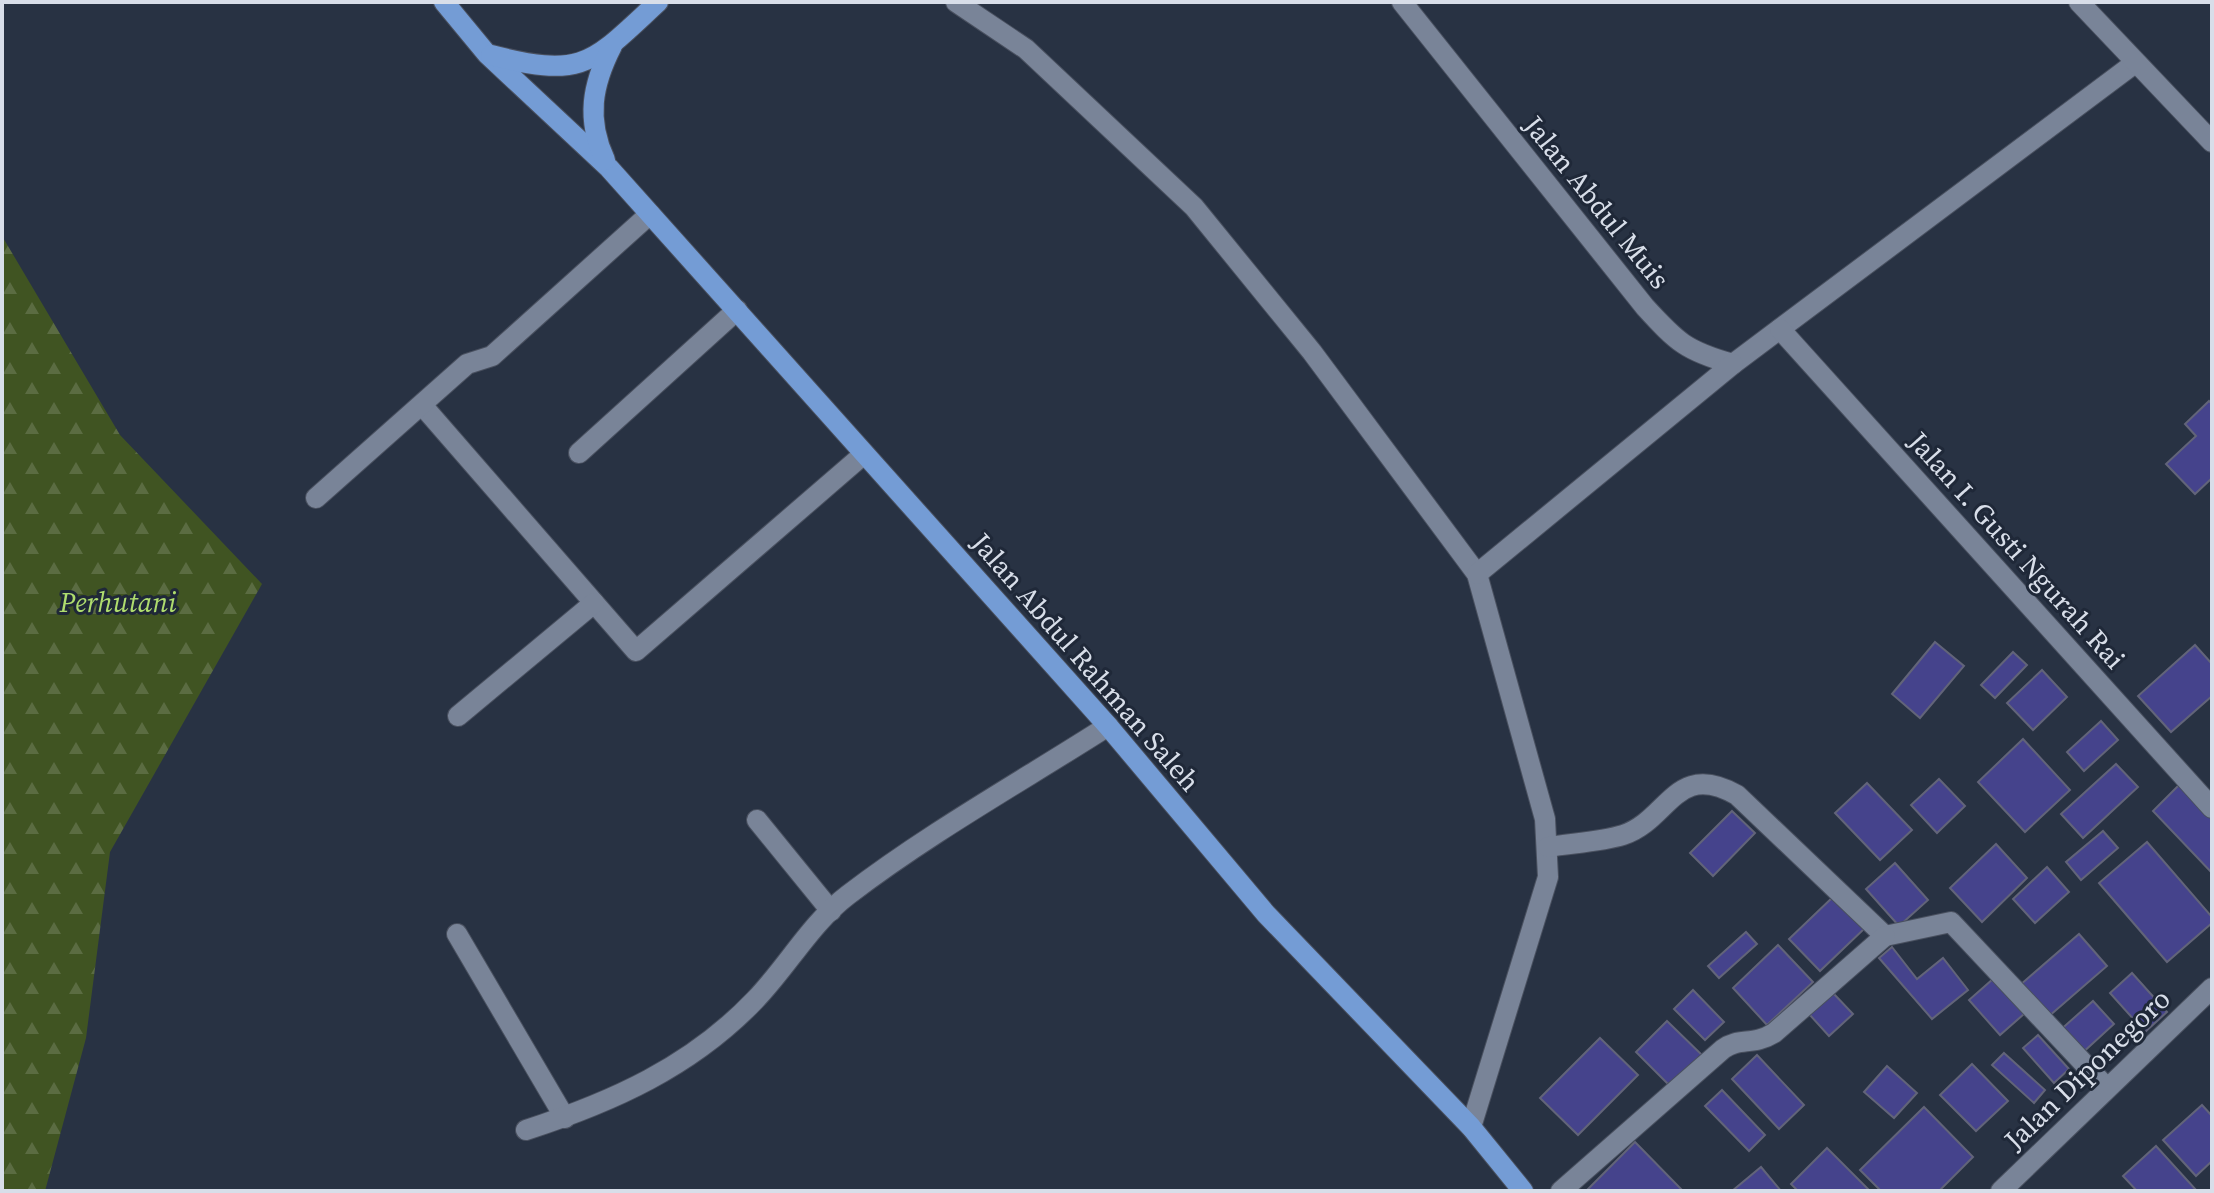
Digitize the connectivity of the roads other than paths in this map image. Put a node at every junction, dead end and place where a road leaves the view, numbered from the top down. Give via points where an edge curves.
1 (444, 2) edge
2 (658, 2) edge
3 (956, 2) edge
4 (1402, 2) edge
5 (2079, 2) edge
6 (614, 43) junction
7 (487, 54) junction
8 (2135, 63) junction
9 (2212, 142) edge
10 (609, 168) junction
11 (650, 214) junction
12 (737, 310) junction
13 (1780, 329) junction
14 (1733, 364) junction
15 (422, 405) junction
16 (579, 453) dead end
17 (864, 454) junction
18 (316, 498) dead end
19 (1477, 574) junction
20 (594, 603) junction
21 (458, 716) dead end
22 (1108, 726) junction
23 (2212, 808) edge
24 (757, 820) dead end
25 (1548, 847) junction
26 (831, 911) junction
27 (457, 934) dead end
28 (1885, 936) junction
29 (2212, 988) edge
30 (2107, 1088) junction
31 (565, 1118) junction
32 (1471, 1127) junction
33 (526, 1130) dead end
34 (1523, 1191) edge
35 (1561, 1191) edge
36 (2001, 1191) edge

1 - 7 main road
2 - 6 main road
3 - 19 street via 1026,49 1194,207 1312,352
4 - 14 street, Jalan Abdul Muis via 1673,338 1694,353
5 - 8 street
6 - 7 main road via 586,61 560,69
6 - 10 main road via 598,72 592,103 594,137
7 - 10 main road
8 - 9 street
8 - 13 street
10 - 11 main road, Jalan Abdul Rahman Saleh
11 - 12 main road, Jalan Abdul Rahman Saleh
11 - 15 street via 492,356 467,364
12 - 16 street
12 - 17 main road, Jalan Abdul Rahman Saleh
13 - 14 street
13 - 23 street, Jalan I. Gusti Ngurah Rai
14 - 19 street
15 - 18 street
15 - 20 street
17 - 20 street via 636,651
17 - 22 main road, Jalan Abdul Rahman Saleh
19 - 25 street via 1545,819
20 - 21 street
22 - 26 street
22 - 32 main road, Jalan Abdul Rahman Saleh via 1266,914
24 - 26 street
25 - 28 street via 1626,834 1680,793 1710,782 1737,795
25 - 32 street via 1548,877
26 - 31 street via 756,1000 716,1036 653,1080
27 - 31 street
28 - 30 street via 1951,922
28 - 35 street via 1774,1033 1759,1042 1732,1043 1723,1049
29 - 30 street, Jalan Diponegoro
30 - 36 street, Jalan Diponegoro
31 - 33 street
32 - 34 main road, Jalan Abdul Rahman Saleh

